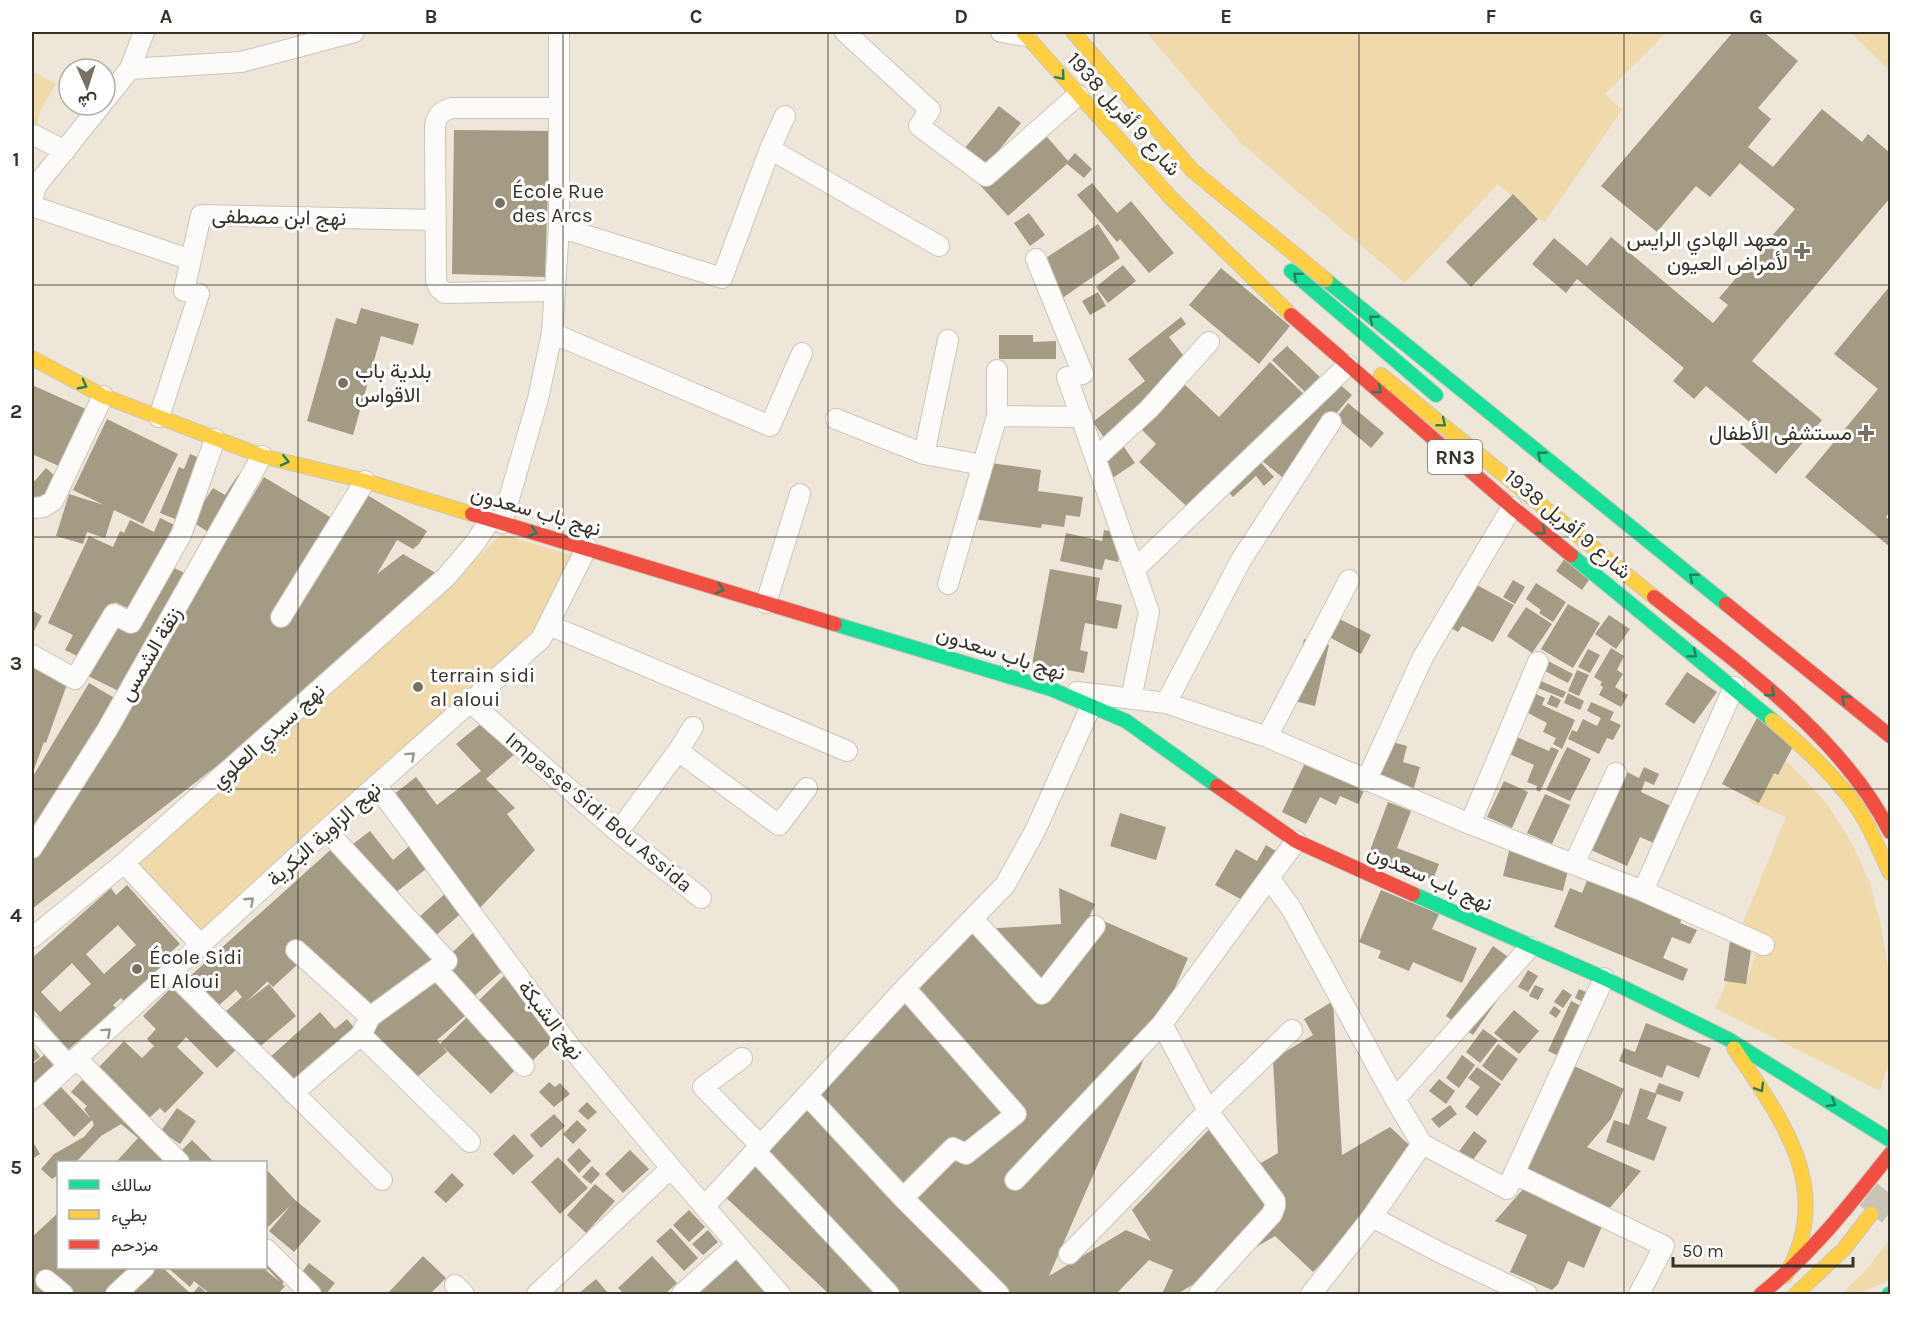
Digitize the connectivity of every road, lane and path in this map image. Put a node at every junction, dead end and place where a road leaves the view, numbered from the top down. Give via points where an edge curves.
1 (144, 32) edge
2 (354, 32) edge
3 (558, 32) edge
4 (845, 32) edge
5 (1002, 32) edge
6 (1073, 32) edge
7 (1024, 34) edge
8 (130, 69) junction
9 (117, 85) edge
10 (1078, 95) junction
11 (559, 108) junction
12 (785, 116) dead end
13 (91, 117) edge
14 (34, 135) dead end
15 (770, 149) junction
16 (64, 151) junction
17 (1193, 171) junction
18 (1171, 198) junction
19 (32, 201) edge
20 (32, 207) edge
21 (436, 220) junction
22 (559, 226) junction
23 (1244, 230) dead end
24 (939, 246) dead end
25 (1036, 259) dead end
26 (1277, 259) dead end
27 (191, 260) junction
28 (555, 291) junction
29 (552, 333) junction
30 (948, 340) dead end
31 (1209, 342) dead end
32 (802, 354) dead end
33 (32, 358) edge
34 (1348, 365) junction
35 (997, 370) dead end
36 (103, 396) junction
37 (1443, 401) dead end
38 (997, 416) junction
39 (159, 417) junction
40 (1082, 417) junction
41 (837, 419) dead end
42 (1331, 422) dead end
43 (215, 439) junction
44 (924, 454) junction
45 (262, 456) junction
46 (1096, 458) junction
47 (982, 465) junction
48 (365, 481) junction
49 (800, 494) dead end
50 (1512, 507) junction
51 (32, 508) edge
52 (496, 521) junction
53 (587, 547) junction
54 (1135, 569) junction
55 (1349, 580) dead end
56 (948, 584) dead end
57 (766, 603) junction
58 (281, 617) dead end
59 (549, 625) junction
60 (32, 655) edge
61 (1538, 662) dead end
62 (1734, 687) junction
63 (1051, 689) junction
64 (1131, 699) junction
65 (470, 702) junction
66 (1166, 703) junction
67 (1091, 706) junction
68 (693, 727) dead end
69 (1890, 736) edge
70 (1267, 737) junction
71 (678, 751) junction
72 (848, 751) dead end
73 (1616, 773) dead end
74 (1366, 781) junction
75 (377, 786) junction
76 (807, 788) dead end
77 (1470, 824) junction
78 (326, 830) junction
79 (618, 832) junction
80 (1890, 832) edge
81 (1296, 841) junction
82 (32, 848) edge
83 (124, 863) junction
84 (1574, 864) junction
85 (1890, 873) edge
86 (1269, 878) junction
87 (1644, 891) junction
88 (701, 898) dead end
89 (973, 919) junction
90 (1095, 926) dead end
91 (32, 938) edge
92 (1764, 945) dead end
93 (202, 946) junction
94 (1530, 946) junction
95 (296, 950) dead end
96 (437, 969) junction
97 (172, 973) junction
98 (1604, 978) junction
99 (905, 988) junction
100 (1162, 1024) junction
101 (32, 1026) edge
102 (365, 1026) junction
103 (1292, 1030) dead end
104 (1728, 1039) junction
105 (742, 1058) dead end
106 (73, 1063) junction
107 (524, 1066) dead end
108 (293, 1093) junction
109 (807, 1095) junction
110 (32, 1099) edge
111 (1395, 1099) junction
112 (1208, 1111) junction
113 (1890, 1140) edge
114 (470, 1142) dead end
115 (1422, 1144) junction
116 (758, 1149) junction
117 (1890, 1154) edge
118 (178, 1161) edge
119 (671, 1168) junction
120 (1515, 1174) junction
121 (382, 1180) dead end
122 (1015, 1180) dead end
123 (903, 1198) junction
124 (704, 1207) junction
125 (1871, 1214) tunnel mouth
126 (1372, 1217) junction
127 (737, 1245) junction
128 (267, 1250) edge
129 (1069, 1254) dead end
130 (143, 1269) edge
131 (1785, 1276) junction
132 (46, 1280) dead end
133 (1319, 1292) edge
134 (63, 1294) edge
135 (116, 1294) edge
136 (310, 1294) edge
137 (537, 1294) edge
138 (682, 1294) edge
139 (780, 1294) edge
140 (889, 1294) edge
141 (999, 1294) edge
142 (1199, 1294) edge
143 (1527, 1294) edge
144 (1639, 1294) edge
145 (1761, 1294) edge
146 (1796, 1294) edge

1 - 8 street
2 - 8 street via 241,62
3 - 11 street, نهج سيدي العلوي
4 - 10 street via 930,110 919,126 986,176
5 - 7 street
6 - 17 main road, شارع 9 أفريل 1938 / RN3
7 -> 10 main road, شارع 9 أفريل 1938 / RN3
8 - 9 street
10 - 18 main road, شارع 9 أفريل 1938 / RN3
11 - 21 street via 442,111 435,126
11 - 22 street, نهج سيدي العلوي
12 - 15 street
13 - 16 street
14 - 16 street
15 - 22 street via 722,278
15 - 24 street
16 - 19 street via 36,186
17 - 23 main road, شارع 9 أفريل 1938 via 1218,205
69 -> 17 main road, شارع 9 أفريل 1938 / RN3
18 - 34 main road, شارع 9 أفريل 1938 / RN3
18 -> 80 main road, شارع 9 أفريل 1938 via 1302,312 1820,735 1861,783
20 - 27 street
21 - 27 street, نهج ابن مصطفى via 201,215
21 - 28 street via 436,281 445,293
22 - 28 street, نهج سيدي العلوي
25 - 40 street via 1083,374 1067,377
37 -> 26 main road
27 - 39 street, نهج ابن مصطفى via 184,291 199,294
28 - 29 street, نهج سيدي العلوي
29 - 32 street via 770,426
29 - 52 street, نهج سيدي العلوي via 538,399
30 - 44 street
31 - 46 street via 1149,409
33 -> 36 main road, نهج باب سعدون
34 -> 50 main road, شارع 9 أفريل 1938 / RN3
34 - 54 street
35 - 38 street
36 - 39 main road, نهج باب سعدون
36 - 51 street via 53,501
38 - 40 street
38 - 47 street
39 - 43 main road, نهج باب سعدون
40 - 46 street
41 - 44 street
42 - 66 street via 1241,560
43 - 45 main road, نهج باب سعدون
43 - 60 street via 181,535 131,623 114,614 75,679
44 - 47 street
45 -> 48 main road, نهج باب سعدون
45 - 82 street, زنقة الشمس via 107,730
46 - 54 street
47 - 56 street
48 - 52 main road, نهج باب سعدون
48 - 58 street
49 - 57 street
50 -> 62 main road, شارع 9 أفريل 1938 / RN3
50 - 74 street via 1423,657
52 -> 53 main road, نهج باب سعدون
52 - 83 street, نهج سيدي العلوي via 446,577
53 -> 57 main road, نهج باب سعدون
53 - 59 street, نهج الزاوية البكرية
54 - 64 street via 1149,612
55 - 70 street
57 - 63 main road, نهج باب سعدون
59 - 65 street, نهج الزاوية البكرية via 541,639
59 - 72 street
61 - 77 street
62 - 85 main road, شارع 9 أفريل 1938 / RN3 via 1835,779 1866,821
62 - 87 street
63 - 64 street
63 - 67 main road, نهج باب سعدون
64 - 66 street
75 -> 65 street, نهج الزاوية البكرية
65 - 79 street, Impasse Sidi Bou Assida
66 - 70 street
67 - 81 main road, نهج باب سعدون via 1126,721
67 - 89 street via 1036,830 1005,885
68 - 71 street
70 - 74 street
71 - 76 street via 779,825
71 - 79 street
73 - 84 street
74 - 77 street
75 - 78 street, نهج الزاوية البكرية
75 - 119 street, نهج الشبكة via 569,1045
77 - 84 street
93 -> 78 street, نهج الزاوية البكرية
78 - 96 street via 447,961
79 - 88 street, Impasse Sidi Bou Assida
81 - 86 street
81 - 94 main road, نهج باب سعدون
83 - 91 street, نهج سيدي العلوي
83 - 93 street
84 - 87 street
86 - 100 street
86 - 111 street via 1291,908
87 - 92 street
89 - 90 street via 1042,994
89 - 99 street
93 - 97 street, نهج الزاوية البكرية
94 - 98 main road, نهج باب سعدون
94 - 111 street
95 - 102 street
96 - 102 street
96 - 107 street
106 -> 97 street, نهج الزاوية البكرية
97 - 108 street
98 - 104 main road, نهج باب سعدون
98 - 120 street
99 - 109 street
99 - 123 street via 1016,1114 966,1154 953,1148
100 - 112 street
100 - 122 street
101 - 106 street
102 - 108 street
102 - 114 street
103 - 112 street
104 -> 113 main road, نهج باب سعدون
104 -> 131 main road via 1792,1141 1802,1173 1805,1227 1797,1257
105 - 116 street via 703,1087
106 - 110 street, نهج الزاوية البكرية
106 - 118 street
108 - 121 street
109 - 116 street
109 - 123 street
111 - 115 street
112 - 129 street
112 - 142 street via 1275,1206
115 - 120 street via 1507,1189
115 - 126 street
116 - 124 street
116 - 140 street
117 - 131 main road
119 - 124 street, نهج الشبكة
119 - 137 street
120 - 144 street via 1664,1246
123 - 141 street
124 - 127 street, نهج الشبكة
125 - 146 main road via 1844,1249
126 - 133 street
126 - 143 street
127 - 138 street
127 - 139 street, نهج الشبكة
128 - 136 street
130 - 135 street
131 - 145 main road
132 - 134 street

